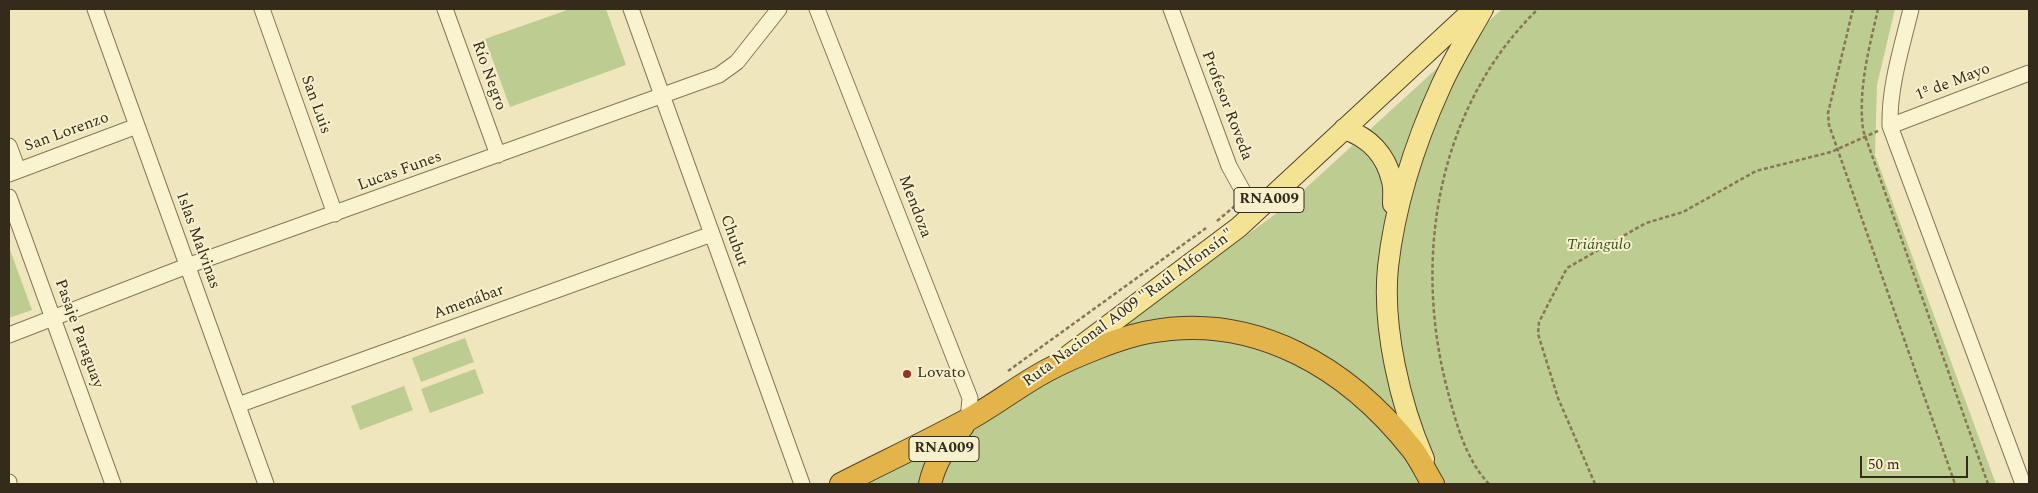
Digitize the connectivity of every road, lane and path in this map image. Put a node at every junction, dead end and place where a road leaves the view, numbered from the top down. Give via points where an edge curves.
1 (95, 9) edge
2 (262, 9) edge
3 (444, 9) edge
4 (631, 9) edge
5 (779, 9) edge
6 (817, 9) edge
7 (1171, 9) edge
8 (1474, 9) edge
9 (1482, 9) edge
10 (1538, 9) edge
11 (1853, 9) edge
12 (1878, 9) edge
13 (1911, 9) edge
14 (2029, 73) edge
15 (663, 95) junction
16 (137, 126) junction
17 (1890, 126) junction
18 (1344, 129) junction
19 (1865, 137) junction
20 (9, 146) edge
21 (1838, 150) junction
22 (498, 155) junction
23 (13, 172) edge
24 (9, 197) edge
25 (1250, 205) junction
26 (335, 214) junction
27 (1216, 222) dead end
28 (1208, 227) dead end
29 (712, 234) junction
30 (1393, 236) junction
31 (187, 266) junction
32 (53, 318) junction
33 (9, 335) edge
34 (1046, 371) junction
35 (1002, 375) dead end
36 (238, 406) junction
37 (968, 420) junction
38 (2024, 473) edge
39 (114, 484) edge
40 (266, 484) edge
41 (802, 484) edge
42 (841, 484) edge
43 (930, 484) edge
44 (1434, 484) edge
45 (1489, 484) edge
46 (1596, 484) edge
47 (1955, 484) edge
48 (1988, 484) edge

1 - 16 street, Islas Malvinas
2 - 26 street, San Luis
3 - 22 street, Río Negro
4 - 15 street, Chubut
5 - 15 street, Lucas Funes via 736,62 719,74
6 - 37 street, Mendoza via 970,398
7 - 25 street, Profesor Roveda via 1229,166
8 - 18 main road, Ruta Nacional A009 "Raúl Alfonsín" / RNA009
9 - 30 main road, RNA009 via 1442,84 1420,136 1402,192
10 - 45 path via 1520,26 1489,68 1454,142 1439,197 1431,255 1439,358 1461,435
11 - 21 path via 1828,113
12 - 19 path via 1860,108
13 - 17 street via 1895,77
14 - 17 street, 1º de Mayo
15 - 22 street, Lucas Funes
15 - 29 street, Chubut
16 - 23 street, San Lorenzo
16 - 31 street, Islas Malvinas
17 - 19 path
17 - 38 street
18 - 25 main road, Ruta Nacional A009 "Raúl Alfonsín" / RNA009
18 - 30 main road via 1369,141 1381,154 1392,181
19 - 21 path
19 - 48 path
20 - 23 street
21 - 46 path via 1756,171 1683,212 1646,223 1567,268 1539,322 1538,334 1558,398
21 - 47 path
22 - 26 street, Lucas Funes
24 - 32 street, Pasaje Paraguay
25 - 27 path
25 - 34 main road, Ruta Nacional A009 "Raúl Alfonsín" / RNA009 via 1166,284
26 - 31 street, Lucas Funes
28 - 35 path
29 - 36 street, Amenábar
29 - 41 street, Chubut
30 - 44 main road, RNA009 via 1388,294 1395,364 1405,407
31 - 32 street, Lucas Funes
31 - 36 street, Islas Malvinas
32 - 33 street, Lucas Funes
32 - 39 street, Pasaje Paraguay
34 - 37 highway, Ruta Nacional A009 "Raúl Alfonsín" / RNA009
34 - 44 highway, RNA009 via 1120,340 1149,332 1209,328 1256,337 1302,354 1357,392 1413,450
36 - 40 street, Islas Malvinas
37 - 42 highway, Ruta Nacional A009 "Raúl Alfonsín" / RNA009
37 - 43 highway, RNA009 via 944,449

